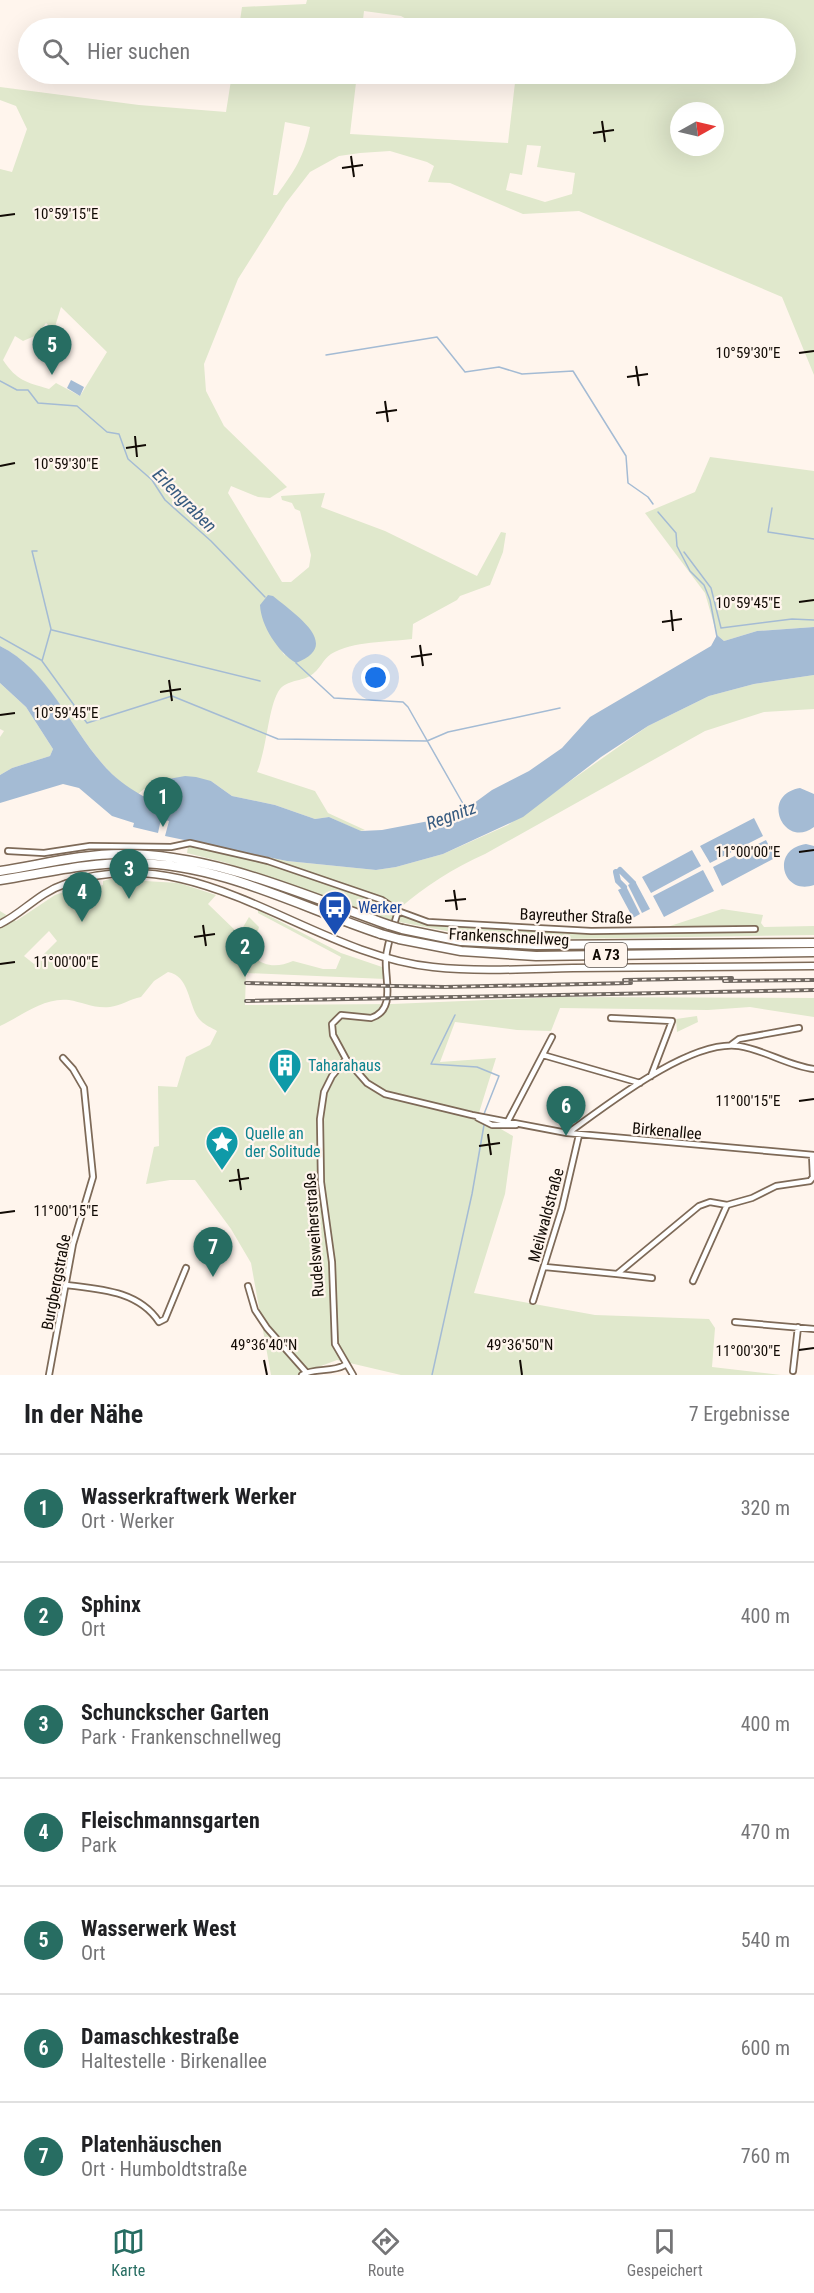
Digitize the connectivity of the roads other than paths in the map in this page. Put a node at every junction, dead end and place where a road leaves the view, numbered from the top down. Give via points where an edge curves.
1 (8, 850) dead end
2 (0, 871) edge
3 (0, 880) edge
4 (398, 911) junction
5 (0, 924) edge
6 (755, 929) dead end
7 (814, 943) edge
8 (814, 952) edge
9 (386, 959) junction
10 (814, 966) edge
11 (611, 1018) dead end
12 (799, 1028) dead end
13 (552, 1037) dead end
14 (731, 1046) junction
15 (543, 1055) junction
16 (63, 1058) dead end
17 (346, 1059) junction
18 (814, 1069) edge
19 (651, 1076) junction
20 (640, 1083) junction
21 (472, 1116) junction
22 (508, 1122) junction
23 (518, 1125) junction
24 (567, 1133) junction
25 (579, 1135) junction
26 (813, 1155) edge
27 (727, 1205) junction
28 (545, 1267) junction
29 (186, 1268) dead end
30 (617, 1274) junction
31 (652, 1278) dead end
32 (693, 1281) dead end
33 (67, 1285) junction
34 (248, 1286) dead end
35 (532, 1301) dead end
36 (735, 1322) dead end
37 (798, 1327) junction
38 (814, 1329) edge
39 (345, 1365) junction
40 (793, 1371) dead end
41 (304, 1374) edge
42 (49, 1375) edge
43 (353, 1375) edge

1 - 4 street via 44,853 90,846 171,847 190,843 268,861 386,902
2 - 7 highway, Frankenschnellweg / A 73, bridge via 99,855 169,857 225,869 402,929 461,941 536,945
3 - 8 highway, Frankenschnellweg / A 73, bridge via 107,863 166,865 222,877 381,934 461,951 536,956
4 - 6 street, Bayreuther Straße via 428,922 570,930
4 - 9 street
5 - 9 main road via 41,894 66,883 104,875 148,874 187,880 229,893
9 - 10 main road via 459,969
9 - 17 street via 387,997 382,1011 371,1018 341,1015 333,1021 333,1035
11 - 19 street via 672,1021
12 - 14 street via 740,1039
13 - 15 street
14 - 18 street
14 - 19 street via 700,1052
15 - 20 street
15 - 22 street
16 - 33 street, Burgbergstraße via 84,1088 93,1177 73,1244
17 - 21 street via 380,1092
17 - 39 street, Rudelsweiherstraße via 324,1092 320,1119 321,1182 332,1262 334,1344
19 - 20 street
20 - 24 street
21 - 22 street, Birkenallee
21 - 23 street, Birkenallee via 492,1125
22 - 23 street, Birkenallee
23 - 24 street, Birkenallee
24 - 25 street, Birkenallee
25 - 26 street, Birkenallee
25 - 28 street, Meilwaldstraße
26 - 27 street via 810,1181 776,1186
27 - 30 street via 710,1202 699,1206
27 - 32 street
28 - 30 street
28 - 35 street, Meilwaldstraße
29 - 33 street via 165,1319 159,1322 148,1309 116,1292
30 - 31 street
33 - 42 street, Burgbergstraße
34 - 41 street via 255,1310
36 - 37 street
37 - 38 street
37 - 40 street
39 - 41 street
39 - 43 street, Rudelsweiherstraße

